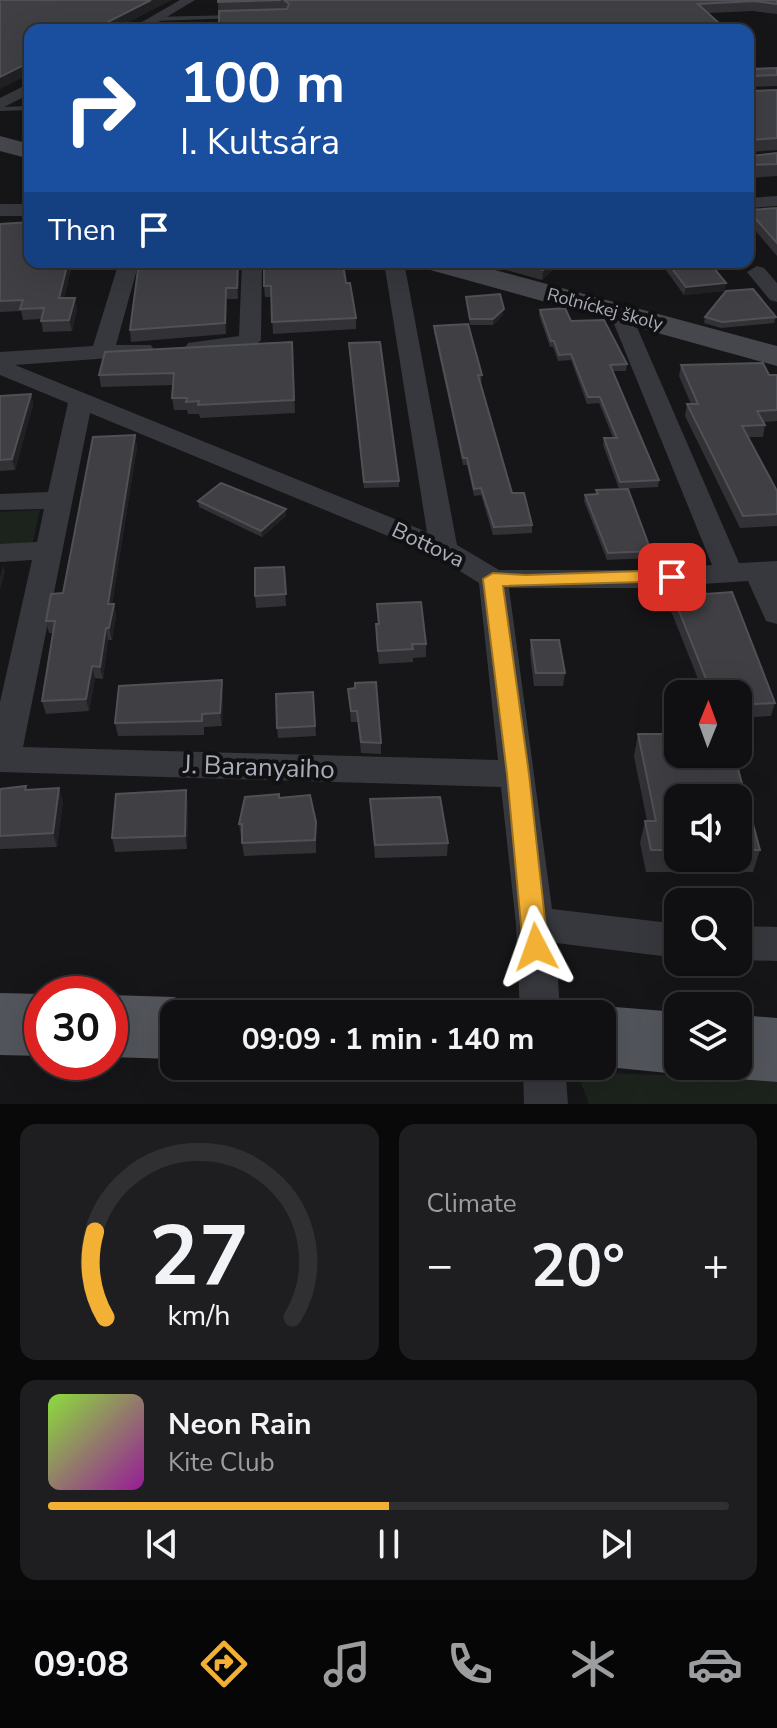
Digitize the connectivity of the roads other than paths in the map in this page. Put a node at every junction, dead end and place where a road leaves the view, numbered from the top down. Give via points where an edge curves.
1 (189, 0) edge
2 (241, 17) edge
3 (154, 19) junction
4 (145, 24) edge
5 (24, 92) edge
6 (0, 106) edge
7 (24, 108) edge
8 (0, 143) edge
9 (24, 150) edge
10 (777, 201) edge
11 (754, 203) edge
12 (0, 210) edge
13 (24, 210) edge
14 (127, 268) edge
15 (252, 268) edge
16 (395, 268) edge
17 (455, 268) edge
18 (757, 272) dead end
19 (777, 296) edge
20 (621, 314) junction
21 (103, 352) junction
22 (777, 356) edge
23 (0, 359) edge
24 (0, 367) edge
25 (81, 399) junction
26 (59, 500) junction
27 (0, 502) edge
28 (444, 549) junction
29 (49, 550) junction
30 (0, 553) edge
31 (768, 570) edge
32 (729, 572) junction
33 (493, 579) junction
34 (777, 614) edge
35 (2, 759) edge
36 (518, 774) junction
37 (535, 924) junction
38 (664, 939) edge
39 (752, 943) edge
40 (777, 944) edge
41 (539, 1000) edge
42 (128, 1027) edge
43 (160, 1028) edge
44 (616, 1038) edge
45 (664, 1040) edge
46 (752, 1041) edge
47 (777, 1042) edge
48 (752, 1048) edge
49 (777, 1050) edge
50 (545, 1080) edge
51 (546, 1104) edge

1 - 3 street
2 - 3 lane
3 - 4 street
5 - 6 street
6 - 7 lane
8 - 9 main road
10 - 11 street
12 - 13 street
14 - 21 street
15 - 21 street via 250,340 231,346
16 - 28 street
17 - 20 main road, Roľníckej školy
18 - 19 street
20 - 22 main road, Roľníckej školy
20 - 32 street
21 - 23 street
24 - 25 street, Bottova
25 - 26 street
25 - 28 street, Bottova
26 - 27 street
26 - 29 street
28 - 33 street, Bottova
29 - 30 street
29 - 35 street
31 - 32 street
31 - 34 street
32 - 33 street via 643,579
33 - 36 street
35 - 36 street, J. Baranyaiho
36 - 37 street
37 - 38 street
37 - 41 street
39 - 40 street
42 - 43 main road
44 - 45 main road
46 - 47 main road
48 - 49 main road
50 - 51 street

